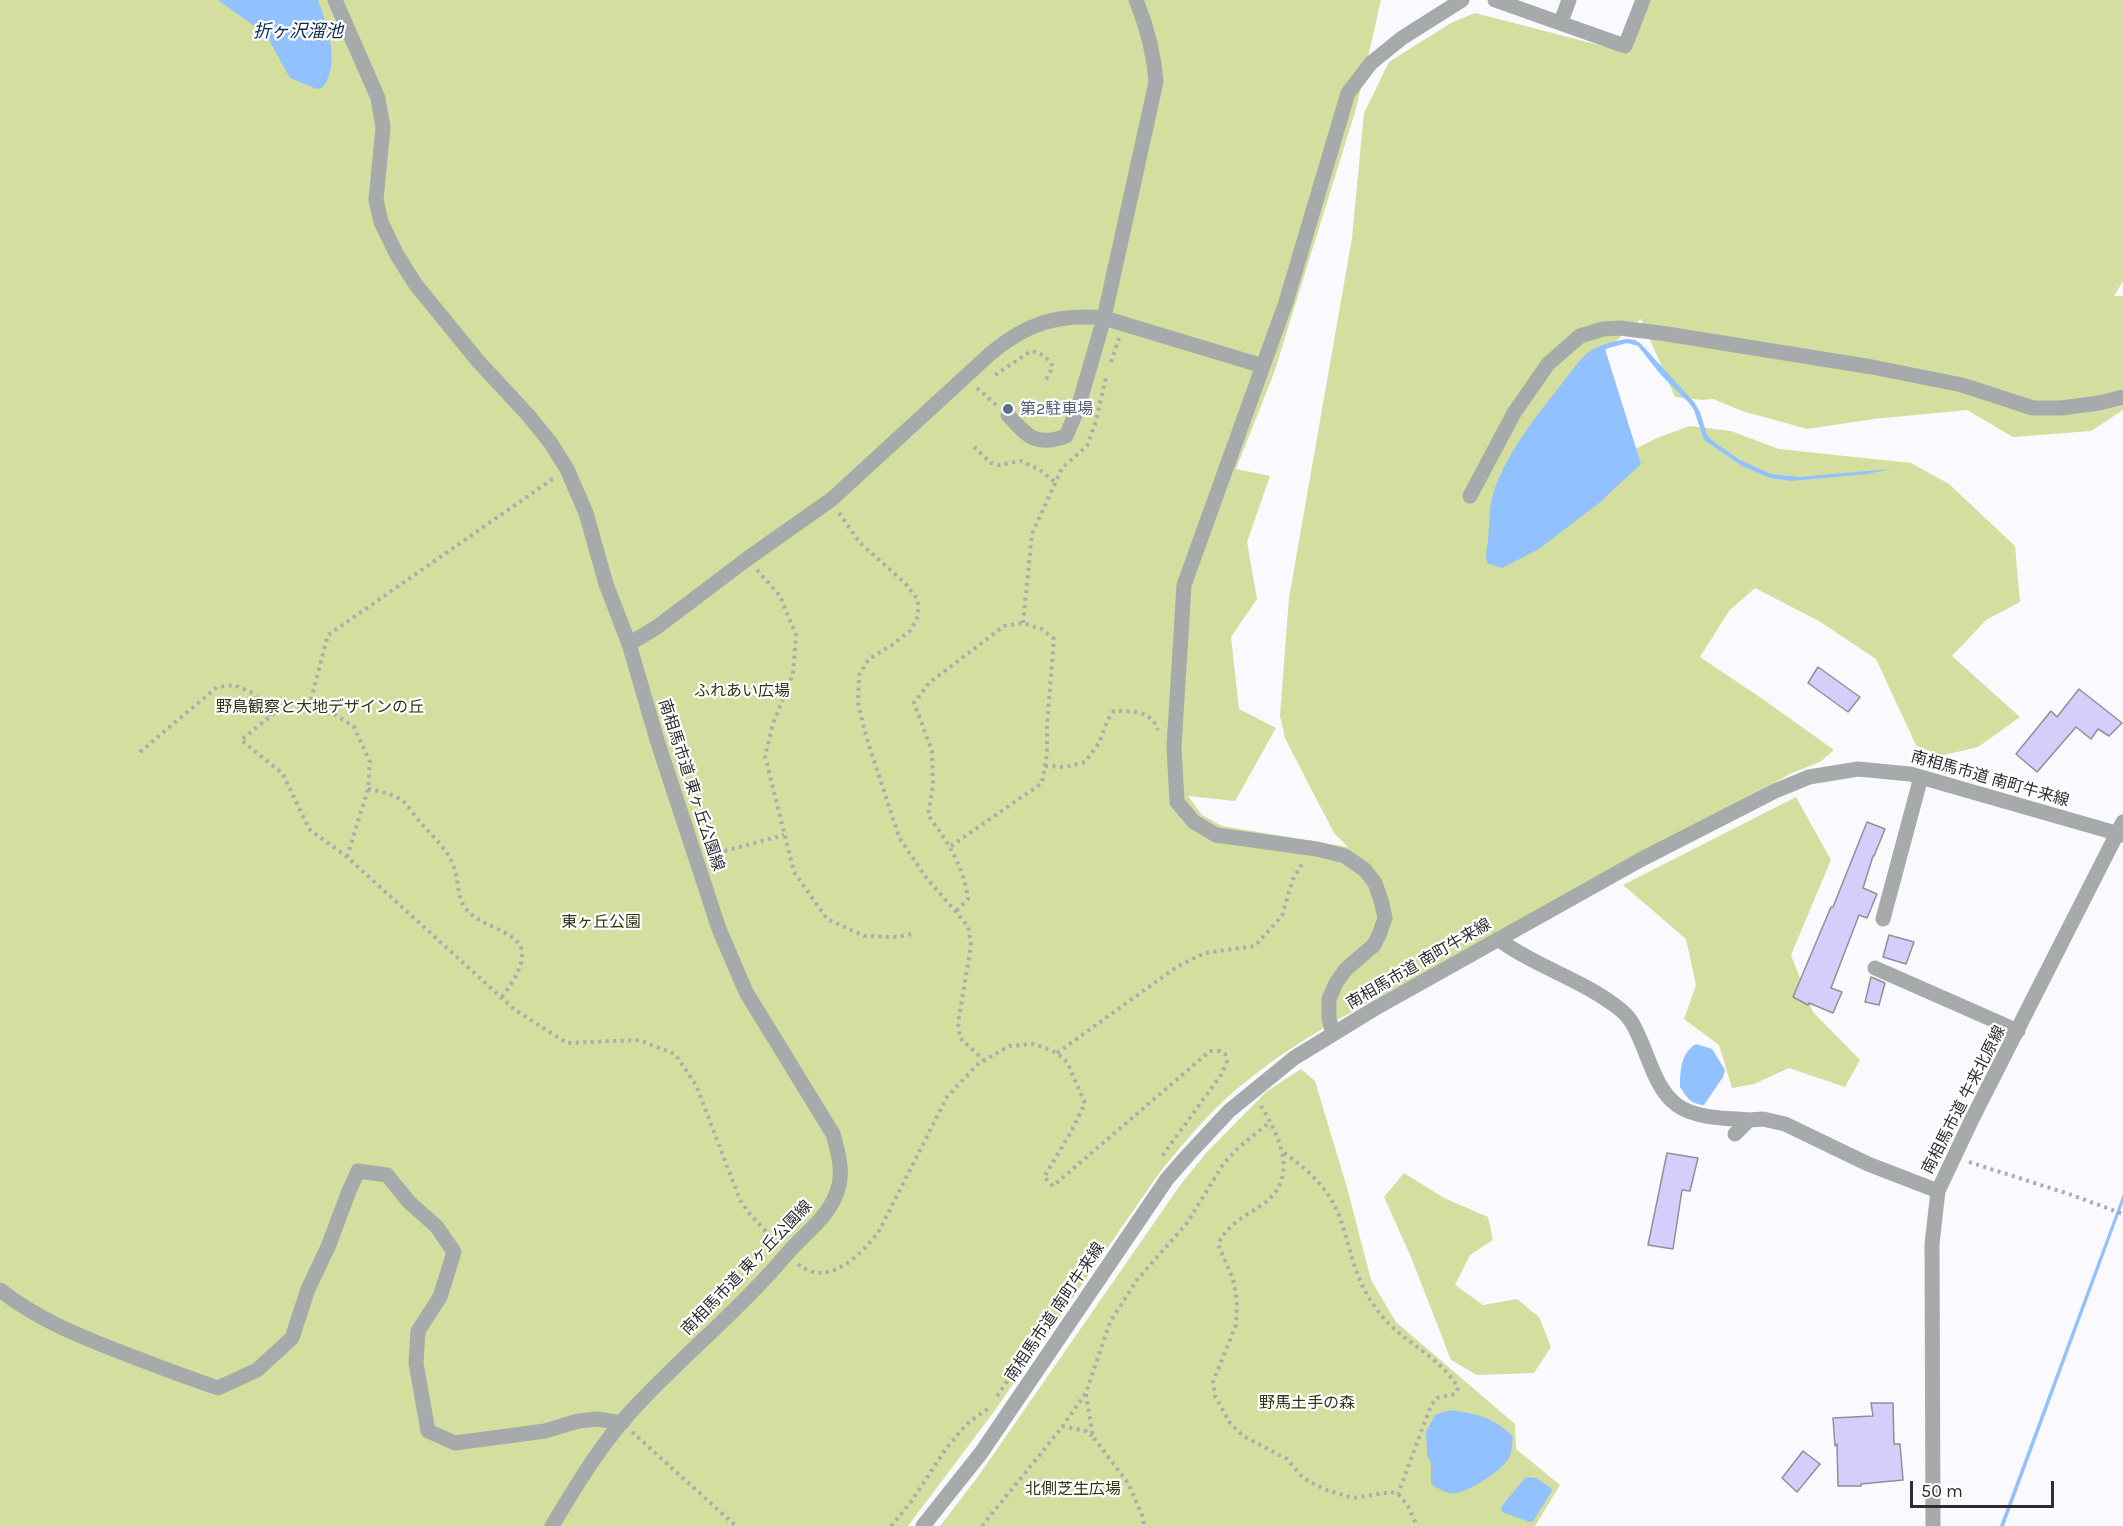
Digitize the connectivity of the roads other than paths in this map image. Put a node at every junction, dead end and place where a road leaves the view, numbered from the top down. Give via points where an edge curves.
1 (335, 0) edge
2 (1136, 0) edge
3 (1462, 0) edge
4 (1495, 0) edge
5 (1569, 0) edge
6 (1643, 0) edge
7 (1561, 22) junction
8 (1104, 318) junction
9 (1263, 366) junction
10 (2123, 397) edge
11 (1008, 416) dead end
12 (1470, 496) dead end
13 (629, 644) junction
14 (1921, 777) junction
15 (2121, 830) edge
16 (1883, 919) dead end
17 (1498, 939) junction
18 (1875, 968) dead end
19 (2018, 1031) junction
20 (1333, 1034) junction
21 (1749, 1120) junction
22 (1735, 1134) dead end
23 (1938, 1191) junction
24 (0, 1290) edge
25 (622, 1423) junction
26 (552, 1526) edge
27 (923, 1526) edge
28 (1933, 1526) edge

1 - 13 street, 南相馬市道 東ヶ丘公園線 via 378,98 383,126 376,200 381,222 416,285 528,415 567,469 586,513 606,584
2 - 8 street via 1155,61 1156,82
3 - 9 street via 1371,63 1348,93
4 - 7 street
5 - 7 street
6 - 7 street via 1625,46
8 - 9 street
8 - 11 street via 1066,436 1038,441
8 - 13 street via 1085,316 1049,321 1009,337 832,499
9 - 20 street via 1184,585 1174,741 1177,802 1194,822 1216,835 1345,856 1375,883 1385,918 1374,945 1336,983 1329,999
10 - 12 street via 2061,408 2033,408 1962,386 1863,365 1632,329 1603,329 1580,336 1548,364 1514,413
13 - 25 street, 南相馬市道 東ヶ丘公園線 via 718,929 742,984 833,1134 840,1178 829,1209 797,1246
14 - 15 street, 南相馬市道 南町牛来線
14 - 16 street
14 - 17 street, 南相馬市道 南町牛来線 via 1858,769 1794,783 1642,859
15 - 19 street, 南相馬市道 牛来北原線
17 - 20 street, 南相馬市道 南町牛来線
17 - 21 street via 1624,1012 1634,1024 1653,1073 1677,1106 1697,1114
18 - 19 street
19 - 23 street, 南相馬市道 牛来北原線
20 - 27 street, 南相馬市道 南町牛来線 via 1294,1058 1250,1093 1167,1179 981,1453
21 - 22 street
21 - 23 street via 1785,1124 1868,1164
23 - 28 street, 南相馬市道 牛来北原線 via 1932,1244
24 - 25 street via 65,1331 218,1388 256,1370 292,1338 308,1289 358,1171 387,1175 437,1227 454,1252 440,1297 418,1331 416,1363 428,1431 455,1443 545,1431 578,1421
25 - 26 street, 南相馬市道 東ヶ丘公園線

